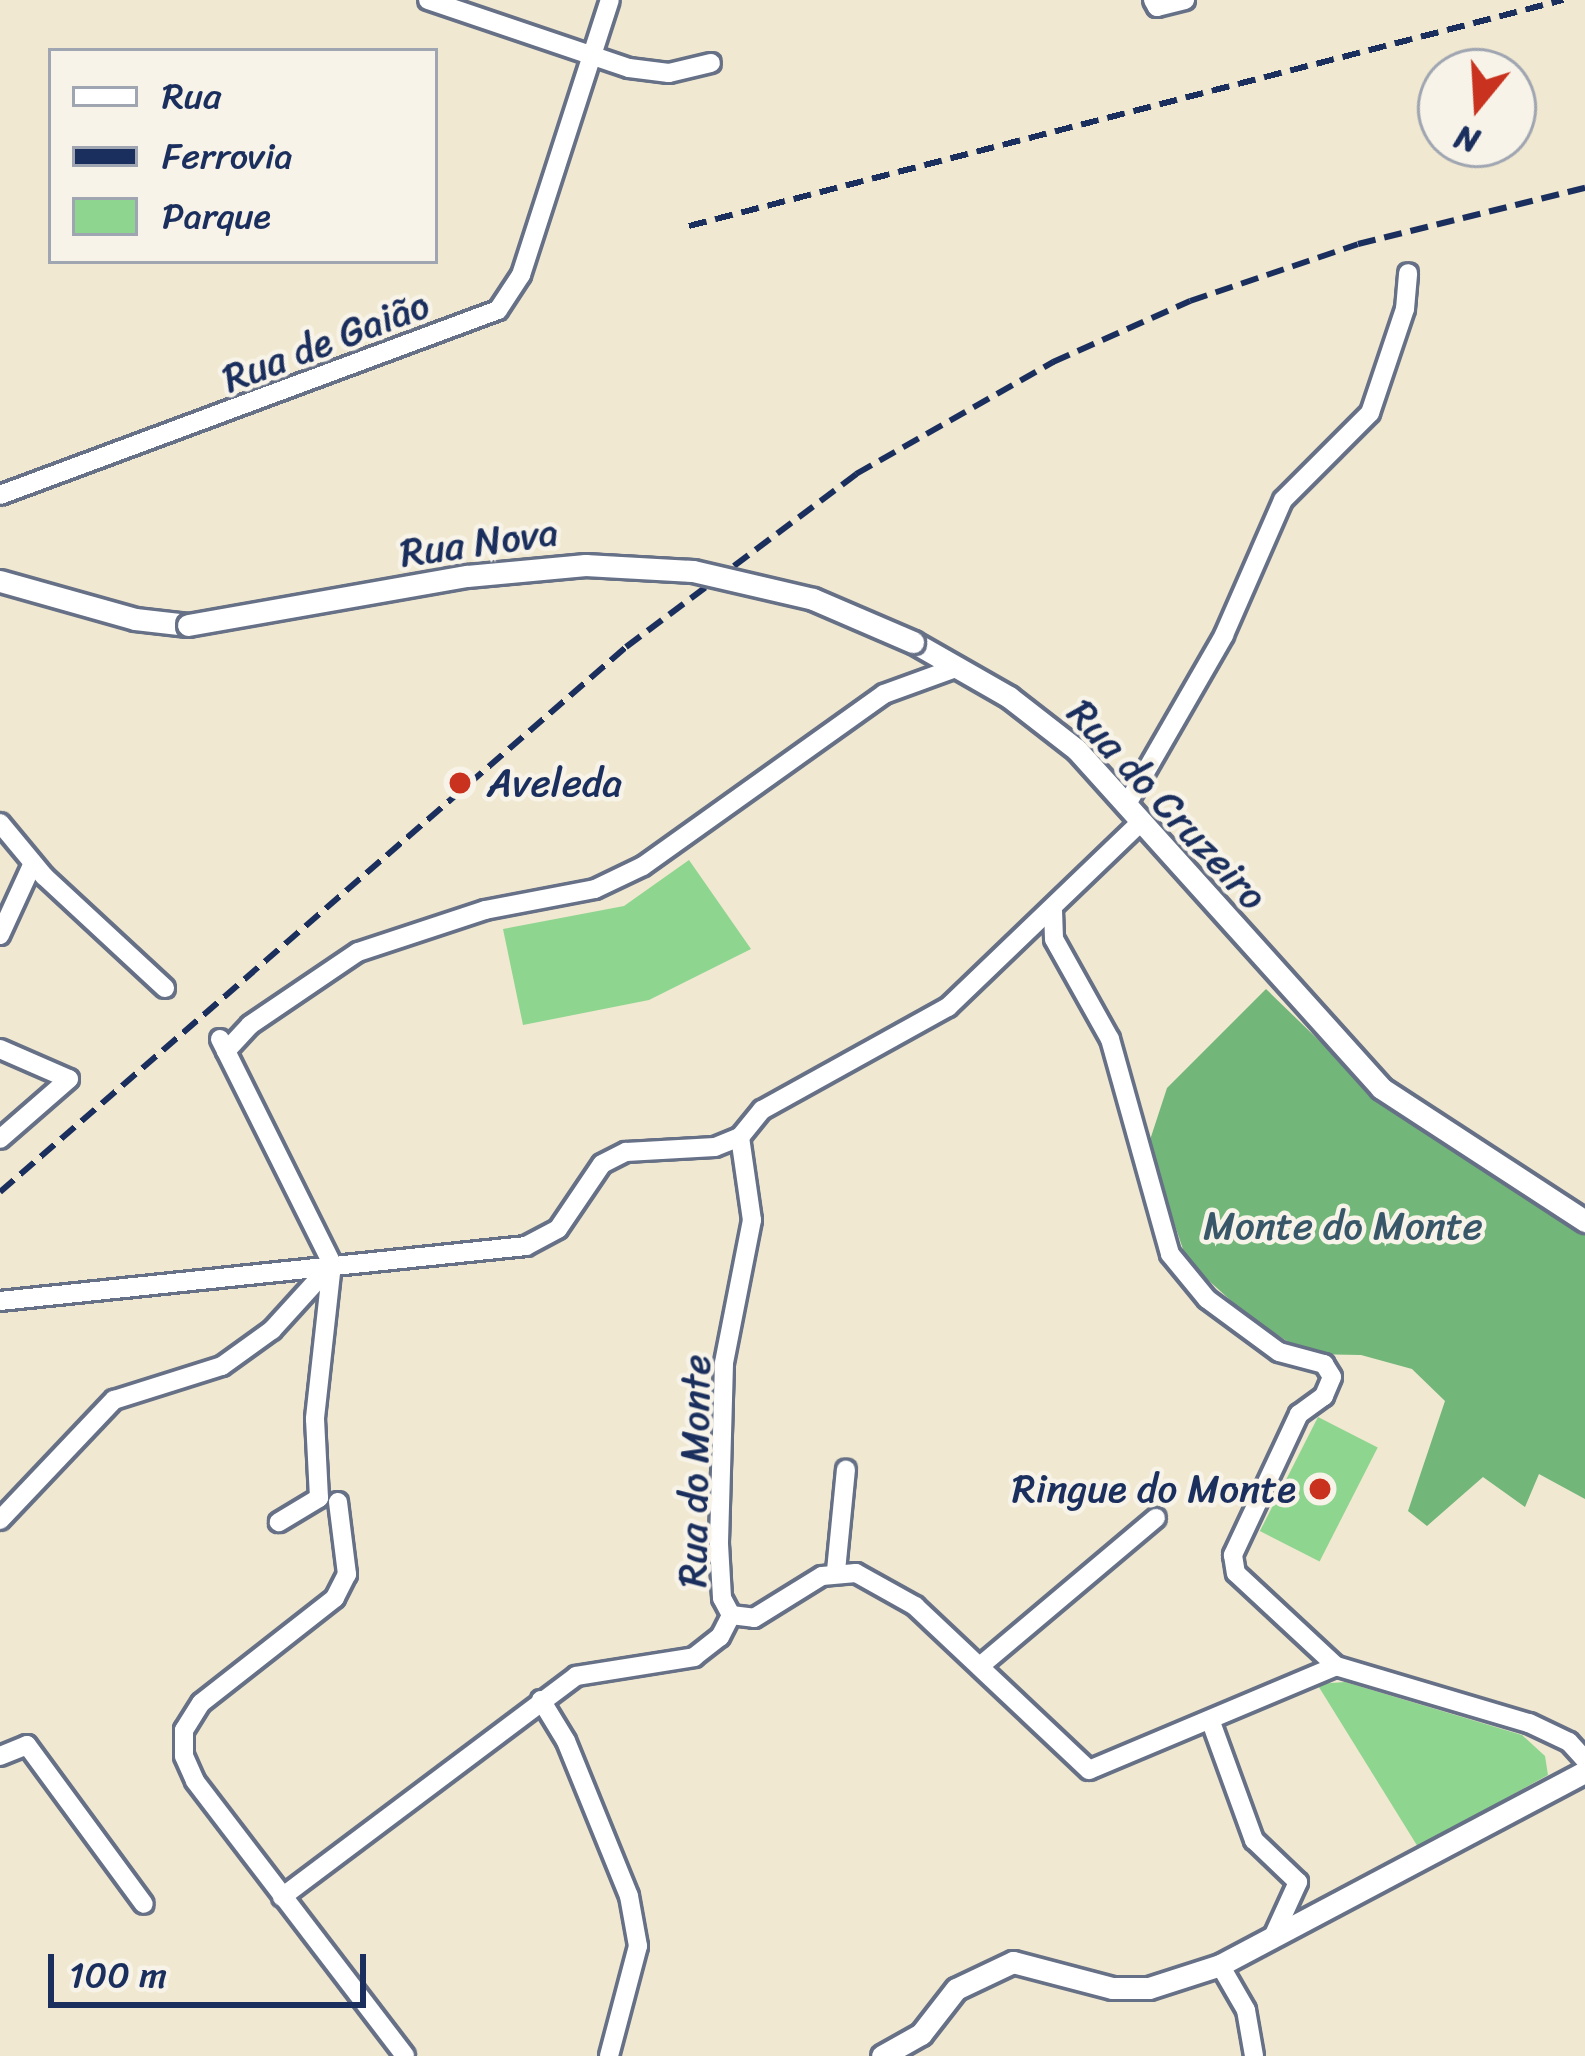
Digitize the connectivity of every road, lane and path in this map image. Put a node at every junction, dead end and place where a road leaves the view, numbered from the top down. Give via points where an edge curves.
1 (428, 0) edge
2 (610, 0) edge
3 (1186, 0) edge
4 (1155, 3) edge
5 (589, 56) junction
6 (711, 64) dead end
7 (1408, 273) dead end
8 (0, 495) edge
9 (0, 581) edge
10 (958, 667) junction
11 (1134, 813) junction
12 (0, 824) edge
13 (33, 863) junction
14 (1053, 910) junction
15 (0, 935) edge
16 (165, 988) dead end
17 (0, 1049) edge
18 (740, 1137) junction
19 (0, 1139) edge
20 (1585, 1221) edge
21 (332, 1264) junction
22 (0, 1301) edge
23 (846, 1469) dead end
24 (338, 1502) dead end
25 (1156, 1518) dead end
26 (0, 1520) edge
27 (279, 1522) dead end
28 (836, 1570) junction
29 (731, 1615) junction
30 (980, 1666) junction
31 (1336, 1666) junction
32 (541, 1700) junction
33 (1210, 1721) junction
34 (0, 1756) edge
35 (1585, 1760) edge
36 (1585, 1772) edge
37 (282, 1897) junction
38 (143, 1904) dead end
39 (1272, 1939) junction
40 (1220, 1965) junction
41 (405, 2056) edge
42 (610, 2056) edge
43 (882, 2056) edge
44 (1254, 2056) edge

1 - 5 street
2 - 5 street, Rua de Gaião
3 - 4 street
5 - 6 street via 669,73
5 - 8 street, Rua de Gaião via 521,275 498,310
7 - 11 street via 1405,309 1370,413 1283,500
9 - 10 street, Rua Nova, bridge via 135,619 188,625 467,576 585,565 733,580 813,599
10 - 11 street, Rua do Cruzeiro via 1077,750
10 - 21 street via 884,694 643,866 595,890 485,910 358,952 223,1045
11 - 14 street
11 - 20 street, Rua do Cruzeiro via 1381,1088
12 - 13 street
13 - 15 street
13 - 16 street
14 - 18 street via 948,1007 763,1110
14 - 31 street via 1054,939 1110,1039 1170,1254 1207,1299 1280,1352 1324,1364 1332,1377 1324,1396 1299,1414 1233,1555 1236,1573
17 - 19 street via 69,1079
18 - 21 street via 715,1147 626,1152 602,1164 558,1229 526,1246
18 - 29 street, Rua do Monte via 752,1220 724,1363 718,1544
21 - 22 street
21 - 26 street via 272,1330 222,1366 114,1400
21 - 27 street via 315,1419 319,1498
23 - 28 street
24 - 37 street via 347,1574 335,1598 202,1703 184,1730 195,1781
25 - 30 street
28 - 29 street, Rua do Monte via 754,1618
28 - 30 street via 891,1588
29 - 32 street via 720,1637 694,1657 671,1666 610,1665
30 - 33 street via 1090,1770
31 - 33 street
31 - 35 street via 1528,1724 1569,1742
32 - 37 street
32 - 42 street via 566,1741 629,1896 638,1946
33 - 39 street via 1253,1840 1298,1882
34 - 38 street via 28,1744
36 - 39 street
37 - 41 street
39 - 40 street
40 - 43 street via 1149,1988 1112,1988 1013,1962 956,1989 921,2034
40 - 44 street via 1246,2010

